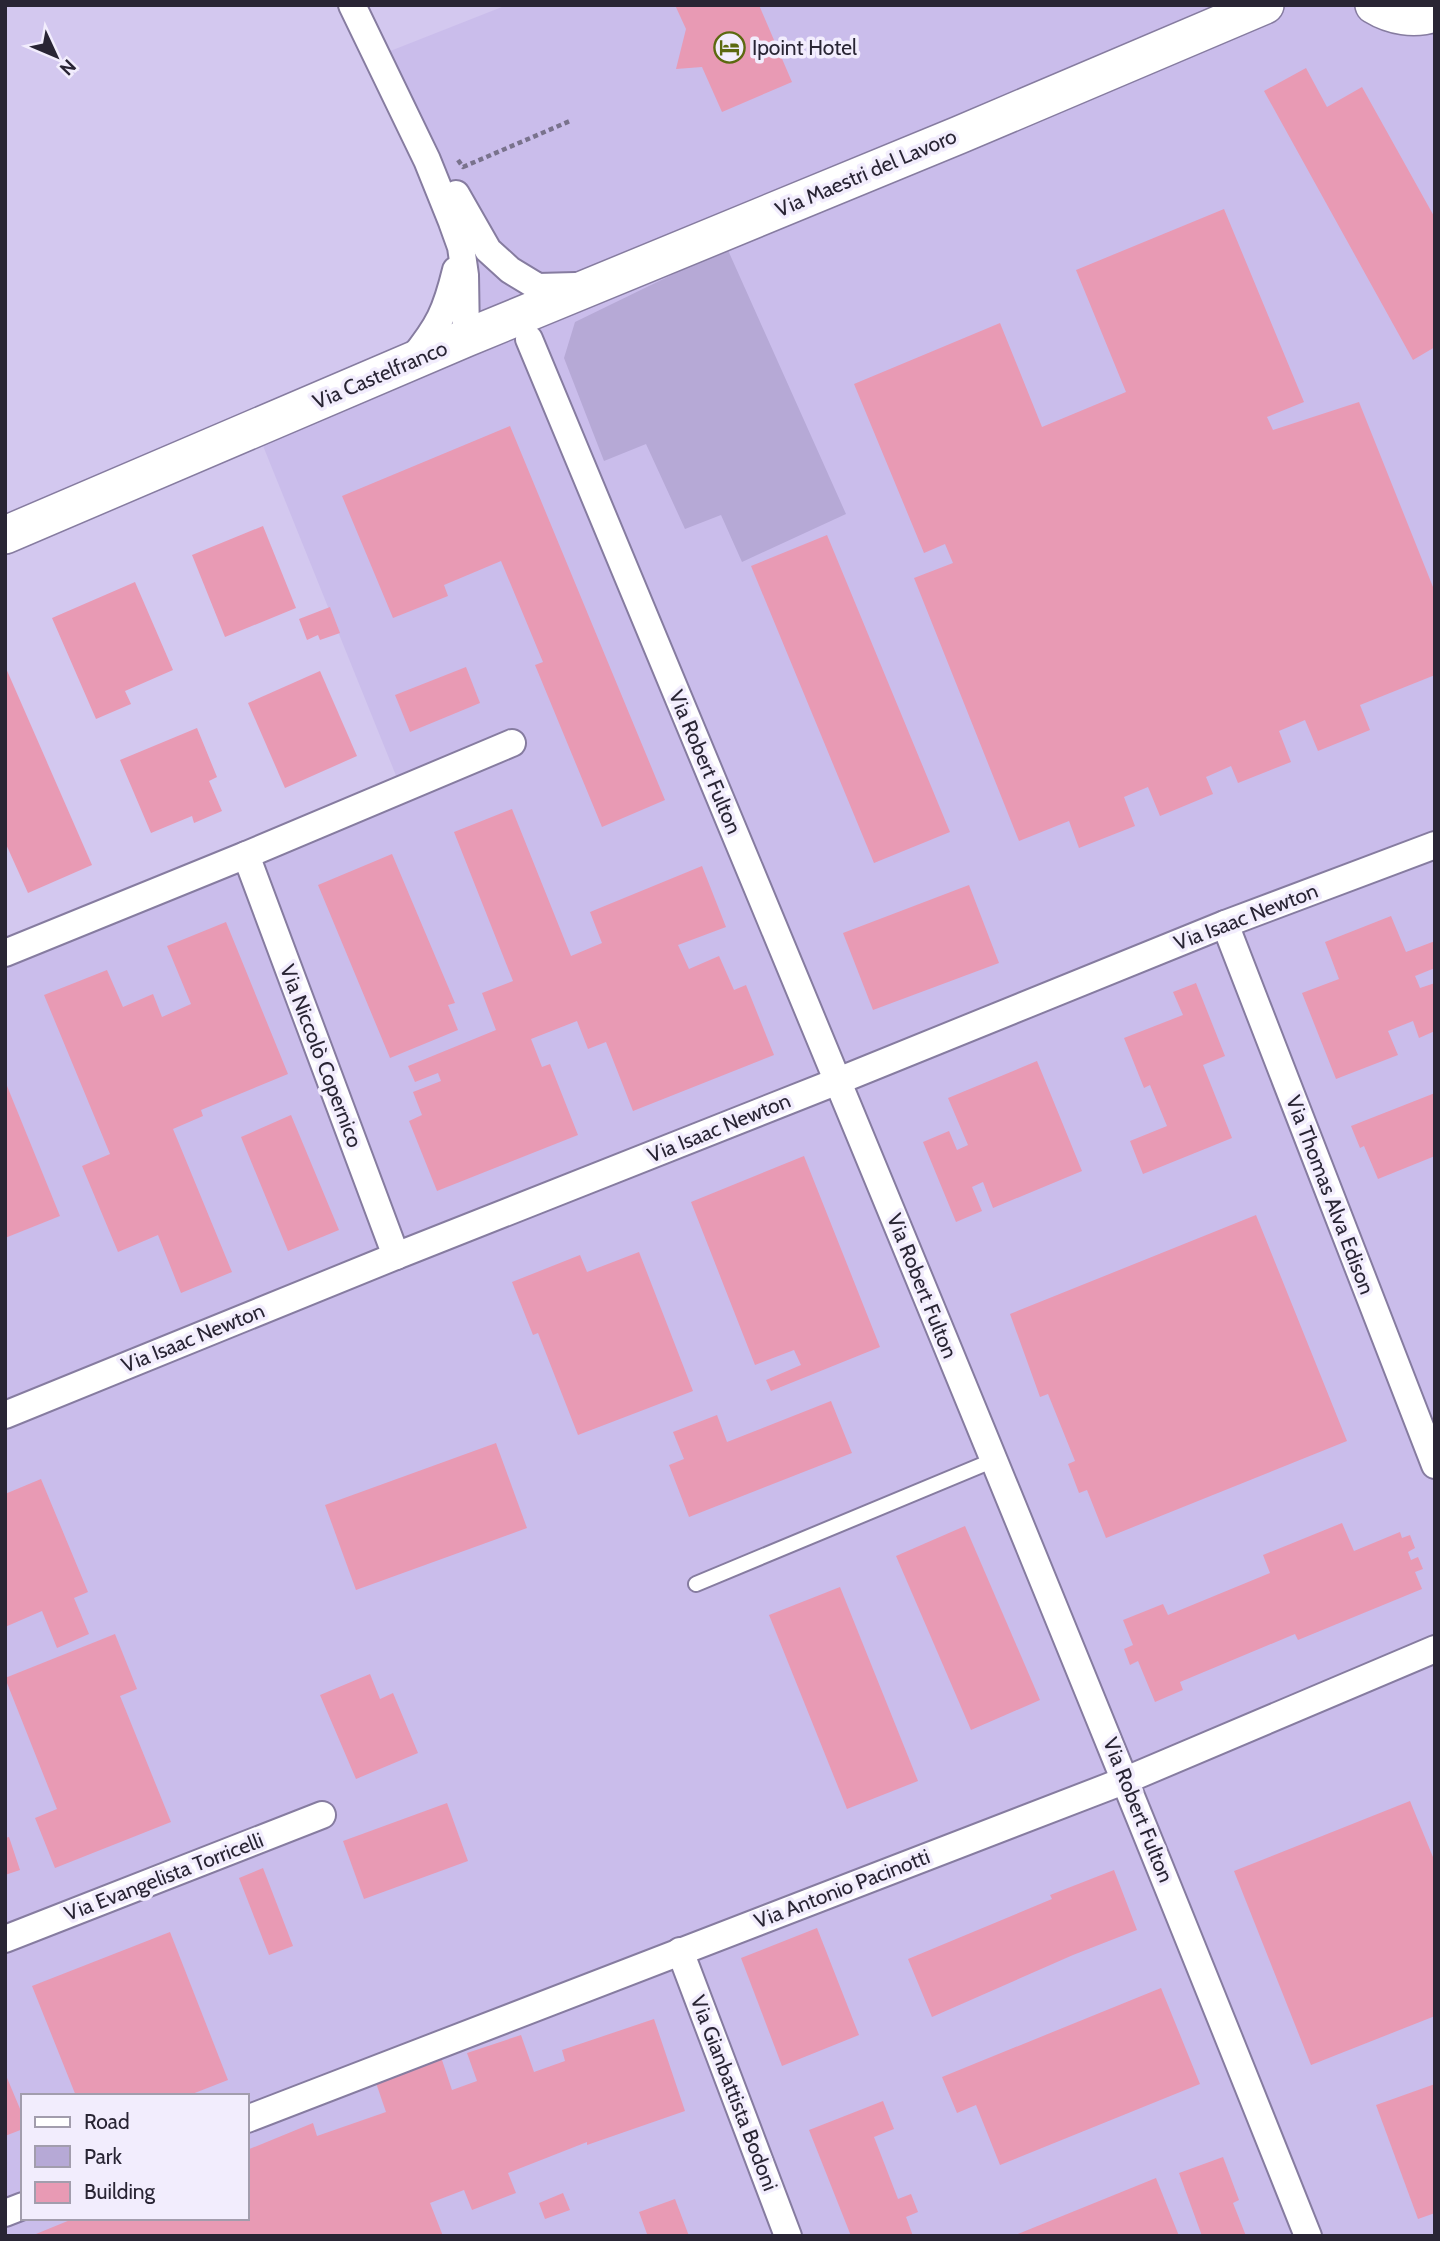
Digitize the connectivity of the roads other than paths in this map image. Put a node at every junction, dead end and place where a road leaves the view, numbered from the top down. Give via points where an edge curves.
1 (352, 5) edge
2 (1265, 5) edge
3 (1374, 5) edge
4 (1430, 18) edge
5 (408, 121) junction
6 (461, 247) junction
7 (605, 281) junction
8 (466, 338) junction
9 (529, 339) dead end
10 (409, 363) junction
11 (5, 536) edge
12 (512, 743) dead end
13 (1435, 845) edge
14 (246, 855) junction
15 (1225, 924) junction
16 (5, 953) edge
17 (838, 1081) junction
18 (396, 1256) junction
19 (5, 1415) edge
20 (994, 1460) junction
21 (1435, 1465) edge
22 (696, 1584) dead end
23 (1435, 1650) edge
24 (1126, 1780) junction
25 (323, 1815) dead end
26 (5, 1939) edge
27 (680, 1951) junction
28 (248, 2119) edge
29 (788, 2236) edge
30 (1308, 2236) edge

1 - 5 street, Via Castelfranco
2 - 7 street, Via Maestri del Lavoro
3 - 4 street via 1392,14
5 - 6 street, Via Castelfranco
5 - 7 street via 488,250 510,270 538,288
6 - 8 street, Via Castelfranco
6 - 10 street via 449,299 436,329
7 - 8 street, Via Maestri del Lavoro
8 - 10 street, Via Castelfranco
9 - 17 street, Via Robert Fulton
10 - 11 street, Via Castelfranco
12 - 14 street
13 - 15 street, Via Isaac Newton
14 - 16 street
14 - 18 street, Via Niccolò Copernico
15 - 17 street, Via Isaac Newton
15 - 21 street, Via Thomas Alva Edison
17 - 18 street, Via Isaac Newton
17 - 20 street, Via Robert Fulton
18 - 19 street, Via Isaac Newton
20 - 22 lane
20 - 24 street, Via Robert Fulton
23 - 24 street, Via Antonio Pacinotti
24 - 27 street, Via Antonio Pacinotti
24 - 30 street, Via Robert Fulton
25 - 26 street, Via Evangelista Torricelli
27 - 28 street, Via Antonio Pacinotti
27 - 29 street, Via Gianbattista Bodoni

